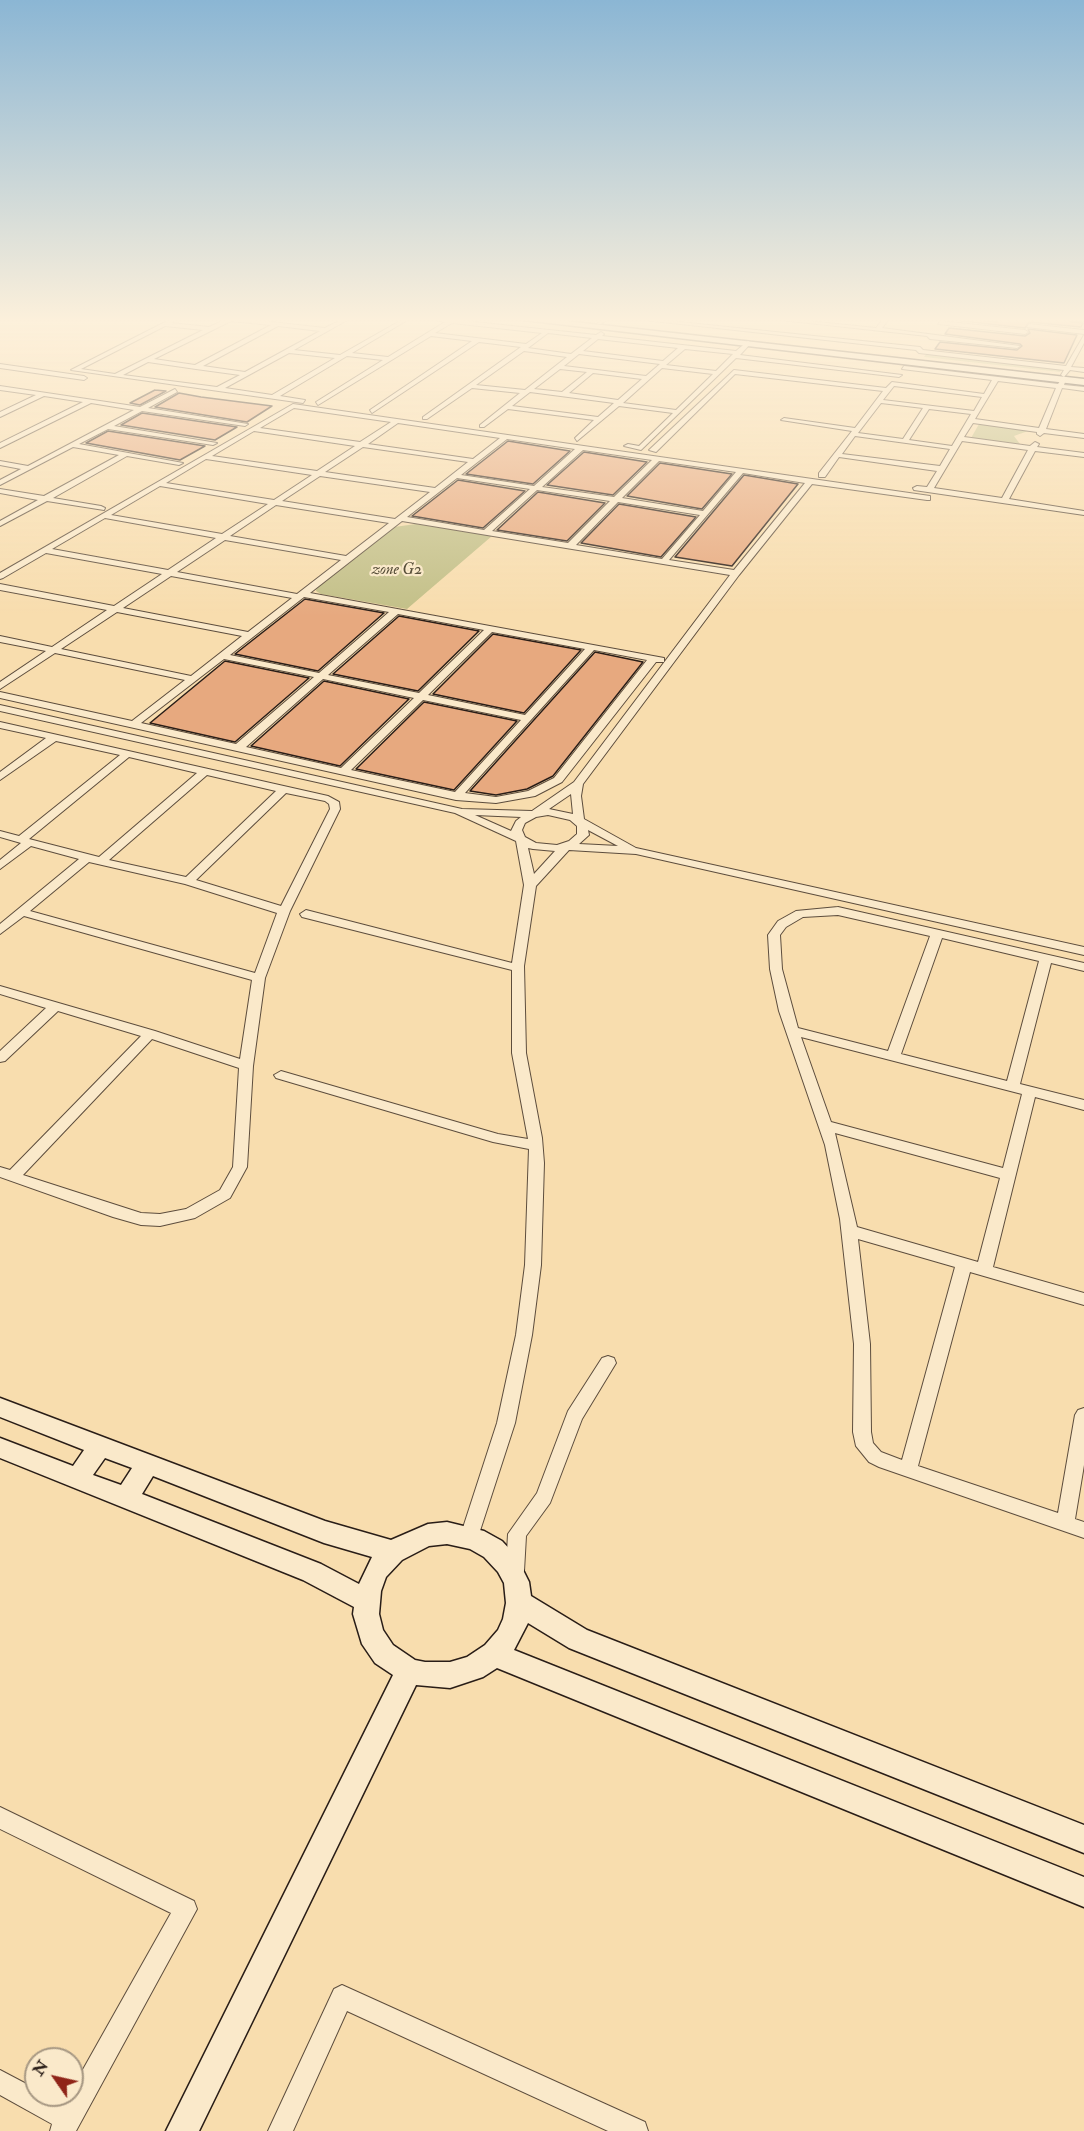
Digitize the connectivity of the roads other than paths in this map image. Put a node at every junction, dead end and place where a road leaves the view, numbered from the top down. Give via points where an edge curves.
1 (58, 417) edge
2 (126, 417) edge
3 (200, 417) edge
4 (254, 417) edge
5 (272, 417) edge
6 (372, 417) edge
7 (421, 417) edge
8 (493, 417) edge
9 (587, 417) edge
10 (672, 417) edge
11 (687, 417) edge
12 (866, 417) edge
13 (920, 417) edge
14 (974, 417) edge
15 (1046, 417) edge
16 (425, 418) joint
17 (599, 419) joint
18 (784, 420) dead end
19 (397, 421) junction
20 (971, 422) junction
21 (245, 424) junction
22 (482, 426) junction
23 (108, 427) junction
24 (252, 429) junction
25 (855, 432) junction
26 (1040, 432) junction
27 (507, 436) junction
28 (1084, 436) edge
29 (577, 439) junction
30 (960, 439) junction
31 (905, 441) junction
32 (598, 442) dead end
33 (213, 443) junction
34 (72, 445) junction
35 (359, 445) junction
36 (620, 445) dead end
37 (0, 446) edge
38 (1034, 446) junction
39 (582, 447) junction
40 (955, 448) junction
41 (126, 454) junction
42 (837, 455) junction
43 (1084, 455) edge
44 (206, 457) junction
45 (658, 458) junction
46 (474, 461) junction
47 (179, 462) junction
48 (0, 463) edge
49 (29, 468) junction
50 (942, 469) junction
51 (742, 470) junction
52 (318, 473) junction
53 (822, 475) junction
54 (455, 476) junction
55 (811, 480) junction
56 (0, 483) edge
57 (159, 484) junction
58 (535, 488) junction
59 (0, 490) edge
60 (437, 491) junction
61 (928, 494) junction
62 (0, 497) edge
63 (46, 498) junction
64 (616, 500) junction
65 (1005, 501) junction
66 (275, 502) junction
67 (1084, 502) edge
68 (37, 503) junction
69 (103, 512) junction
70 (1082, 512) edge
71 (93, 513) junction
72 (704, 513) junction
73 (400, 520) junction
74 (0, 524) edge
75 (486, 532) junction
76 (221, 537) junction
77 (570, 546) junction
78 (45, 550) junction
79 (349, 559) junction
80 (664, 561) junction
81 (1, 566) edge
82 (167, 573) junction
83 (736, 573) junction
84 (0, 576) edge
85 (0, 586) edge
86 (301, 596) junction
87 (113, 609) junction
88 (396, 611) junction
89 (490, 628) junction
90 (249, 635) junction
91 (0, 639) edge
92 (592, 647) junction
93 (52, 650) junction
94 (222, 656) junction
95 (654, 658) junction
96 (670, 661) junction
97 (323, 676) junction
98 (192, 679) junction
99 (0, 686) edge
100 (0, 695) edge
101 (421, 696) junction
102 (0, 708) edge
103 (528, 718) junction
104 (0, 725) edge
105 (133, 725) junction
106 (54, 737) junction
107 (240, 747) junction
108 (126, 754) junction
109 (344, 771) junction
110 (204, 772) junction
111 (0, 777) edge
112 (578, 784) junction
113 (284, 789) junction
114 (456, 797) junction
115 (458, 811) junction
116 (533, 814) junction
117 (579, 821) junction
118 (0, 834) edge
119 (520, 839) junction
120 (25, 841) junction
121 (566, 846) junction
122 (636, 851) junction
123 (87, 858) junction
124 (100, 861) junction
125 (0, 866) edge
126 (189, 881) junction
127 (530, 885) junction
128 (284, 911) junction
129 (21, 912) junction
130 (306, 914) dead end
131 (0, 930) edge
132 (938, 933) junction
133 (1084, 951) edge
134 (1046, 958) junction
135 (1084, 967) edge
136 (518, 968) junction
137 (259, 978) junction
138 (0, 990) edge
139 (56, 1006) junction
140 (792, 1031) junction
141 (150, 1034) junction
142 (893, 1056) junction
143 (0, 1058) edge
144 (246, 1066) junction
145 (281, 1075) dead end
146 (1012, 1087) junction
147 (1030, 1091) junction
148 (1084, 1105) edge
149 (825, 1125) junction
150 (535, 1145) junction
151 (7, 1174) edge
152 (1008, 1175) junction
153 (850, 1231) junction
154 (964, 1264) junction
155 (984, 1270) junction
156 (1084, 1298) edge
157 (608, 1363) dead end
158 (0, 1407) edge
159 (1084, 1415) edge
160 (100, 1445) junction
161 (0, 1448) edge
162 (148, 1464) junction
163 (908, 1471) junction
164 (78, 1478) junction
165 (127, 1497) junction
166 (1065, 1523) junction
167 (1084, 1530) edge
168 (469, 1537) junction
169 (393, 1552) junction
170 (518, 1592) junction
171 (367, 1600) junction
172 (494, 1654) junction
173 (409, 1671) junction
174 (0, 1818) edge
175 (1084, 1839) edge
176 (1084, 1892) edge
177 (0, 2082) edge
178 (65, 2125) edge
179 (182, 2131) edge
180 (280, 2131) edge
181 (636, 2131) edge

1 - 37 street
2 - 23 street
3 - 21 street
4 - 21 street
5 - 24 street
6 - 19 street
7 - 16 street
8 - 22 street
9 - 17 street
10 - 36 street via 641,448
11 - 53 street via 653,450
12 - 25 street
13 - 31 street
14 - 20 street
15 - 26 street
16 - 22 street
17 - 29 street
18 - 25 street
19 - 27 street
19 - 35 street
20 - 26 street
20 - 30 street
21 - 33 street
22 - 29 street
23 - 33 street
23 - 34 street
24 - 35 street
24 - 44 street
25 - 31 street
25 - 42 street
26 - 28 street
26 - 38 street via 1021,437
26 - 38 street via 1053,442
27 - 39 street
27 - 46 street
29 - 32 street
30 - 38 street
30 - 40 street
31 - 40 street
33 - 47 street
34 - 41 street
34 - 49 street
35 - 46 street
35 - 52 street
38 - 43 street
38 - 65 street
39 - 45 street
39 - 58 street
40 - 50 street
41 - 47 street
41 - 63 street
42 - 50 street
42 - 53 street
44 - 52 street
44 - 57 street
45 - 51 street
45 - 64 street
46 - 54 street
47 - 69 street
48 - 49 street
49 - 56 street
50 - 61 street
51 - 55 street
51 - 72 street
52 - 60 street
52 - 66 street
53 - 61 street
54 - 58 street
54 - 60 street
55 - 61 street
55 - 83 street
57 - 66 street
57 - 69 street
58 - 64 street
58 - 75 street
59 - 63 street
60 - 73 street
61 - 65 street
62 - 68 street
63 - 68 street
63 - 69 street
64 - 72 street
64 - 77 street
65 - 70 street
66 - 73 street
66 - 76 street
67 - 70 street
68 - 71 street
68 - 74 street
69 - 71 street
69 - 76 street
69 - 78 street
71 - 81 street
72 - 80 street
73 - 75 street
73 - 79 street
75 - 77 street
76 - 79 street
76 - 82 street
77 - 80 street
78 - 82 street
78 - 84 street
79 - 86 street
80 - 83 street
82 - 86 street
82 - 87 street
83 - 96 street
85 - 87 street
86 - 88 street
86 - 90 street
87 - 90 street
87 - 93 street
88 - 89 street
88 - 97 street
89 - 92 street
89 - 101 street
90 - 94 street
91 - 93 street
92 - 95 street
92 - 103 street
93 - 98 street
93 - 99 street
94 - 97 street
94 - 98 street
95 - 96 street
95 - 114 street via 558,780 531,794 508,799
96 - 112 street
97 - 101 street
97 - 107 street
98 - 105 street
100 - 105 street
101 - 103 street
101 - 109 street
102 - 115 street
103 - 114 street
104 - 106 street
105 - 107 street
106 - 108 street
106 - 111 street
107 - 109 street
108 - 110 street
108 - 120 street
109 - 114 street
110 - 113 street
110 - 124 street
112 - 116 street
112 - 117 street
113 - 126 street
113 - 128 street via 328,799 335,808
115 - 116 street
115 - 119 street
116 - 117 street via 555,812
116 - 119 street via 517,825
117 - 121 street via 583,835
117 - 122 street
118 - 120 street
119 - 121 street via 541,848
119 - 127 street
120 - 123 street
120 - 125 street
121 - 122 street
121 - 127 street
122 - 133 street
123 - 124 street
123 - 129 street
124 - 126 street
126 - 128 street
127 - 136 street
128 - 137 street
129 - 131 street
129 - 137 street
130 - 136 street
132 - 134 street
132 - 140 street via 827,910 786,920 776,930 774,951
132 - 142 street
134 - 135 street
134 - 146 street
136 - 150 street via 519,1053
137 - 144 street
138 - 139 street
139 - 141 street
139 - 143 street
140 - 142 street
140 - 149 street
141 - 144 street
141 - 151 street
142 - 146 street
144 - 151 street via 240,1167 225,1194 207,1206 175,1218 141,1219
145 - 150 street via 498,1139
146 - 147 street
147 - 148 street
147 - 152 street
149 - 152 street
149 - 153 street
150 - 168 street via 533,1265 524,1335 506,1423
152 - 155 street
153 - 154 street
153 - 163 street via 862,1344 862,1439 875,1457
154 - 155 street
154 - 163 street
155 - 156 street
157 - 170 street via 574,1416 544,1497 517,1534
158 - 160 street
159 - 166 street
160 - 162 street
160 - 164 street
161 - 164 street
162 - 165 street
162 - 169 street via 324,1532
163 - 166 street
164 - 165 street
165 - 171 street via 312,1572
166 - 167 street
168 - 169 street via 428,1535
168 - 170 street via 493,1549 507,1564
169 - 171 street via 377,1570
170 - 172 street via 516,1621
170 - 175 street via 578,1639
171 - 173 street via 371,1635 384,1654
172 - 173 street via 474,1668 450,1675
172 - 176 street
173 - 179 street
174 - 178 street via 186,1909
177 - 178 street
180 - 181 street via 342,1996

